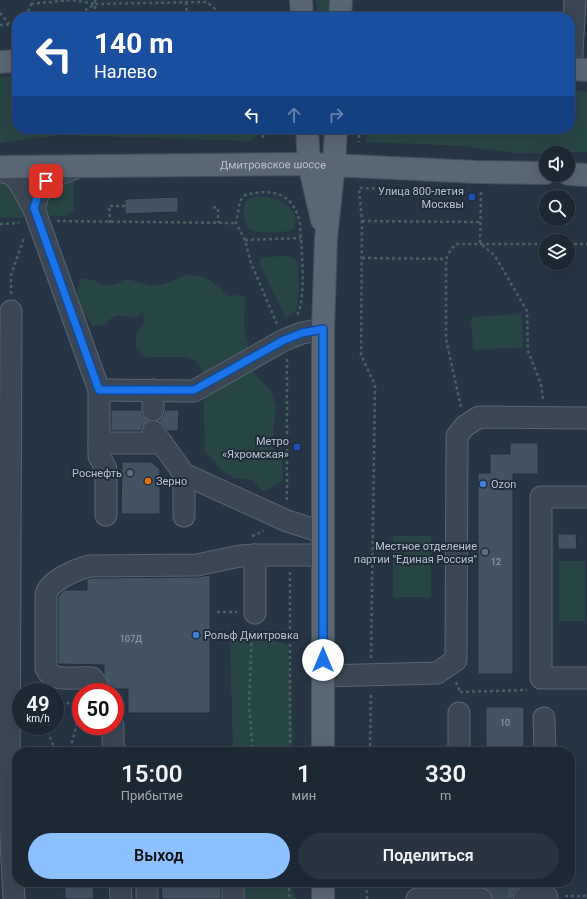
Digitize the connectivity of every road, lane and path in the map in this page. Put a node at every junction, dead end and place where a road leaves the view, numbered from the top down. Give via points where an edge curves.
1 (33, 0) edge
2 (72, 0) edge
3 (94, 0) edge
4 (301, 0) edge
5 (341, 0) edge
6 (575, 0) edge
7 (207, 1) edge
8 (186, 2) junction
9 (31, 4) junction
10 (95, 4) junction
11 (28, 12) edge
12 (83, 12) edge
13 (95, 12) edge
14 (187, 12) edge
15 (219, 12) edge
16 (302, 12) edge
17 (340, 12) edge
18 (0, 13) edge
19 (10, 24) joint
20 (0, 25) edge
21 (12, 61) edge
22 (0, 62) edge
23 (576, 69) edge
24 (263, 134) edge
25 (307, 134) edge
26 (336, 134) edge
27 (359, 134) edge
28 (263, 139) dead end
29 (359, 142) dead end
30 (309, 164) junction
31 (334, 164) junction
32 (80, 166) junction
33 (0, 167) edge
34 (0, 171) edge
35 (539, 173) edge
36 (575, 174) edge
37 (587, 175) edge
38 (359, 188) dead end
39 (487, 191) dead end
40 (125, 206) dead end
41 (213, 208) dead end
42 (28, 216) junction
43 (56, 221) dead end
44 (236, 222) dead end
45 (362, 222) junction
46 (480, 222) junction
47 (110, 223) junction
48 (218, 223) junction
49 (0, 224) edge
50 (26, 230) dead end
51 (301, 238) dead end
52 (326, 238) junction
53 (245, 240) dead end
54 (480, 243) junction
55 (539, 244) edge
56 (575, 244) edge
57 (587, 244) edge
58 (362, 258) junction
59 (446, 259) junction
60 (12, 290) dead end
61 (11, 311) dead end
62 (323, 329) junction
63 (99, 390) junction
64 (545, 418) junction
65 (587, 418) edge
66 (465, 426) junction
67 (99, 443) junction
68 (184, 474) junction
69 (5, 485) edge
70 (587, 497) edge
71 (106, 515) dead end
72 (184, 516) dead end
73 (322, 532) junction
74 (255, 555) junction
75 (290, 555) junction
76 (322, 555) junction
77 (254, 621) joint
78 (5, 654) edge
79 (371, 675) junction
80 (323, 676) junction
81 (587, 678) edge
82 (96, 683) edge
83 (528, 690) dead end
84 (460, 692) dead end
85 (64, 702) edge
86 (459, 713) dead end
87 (544, 718) dead end
88 (49, 735) edge
89 (113, 735) edge
90 (54, 747) edge
91 (71, 747) edge
92 (114, 747) edge
93 (253, 747) edge
94 (290, 747) edge
95 (323, 747) edge
96 (370, 747) edge
97 (459, 747) edge
98 (545, 747) edge
99 (9, 800) edge
100 (12, 859) edge
101 (13, 887) edge
102 (120, 887) edge
103 (147, 887) edge
104 (233, 887) edge
105 (289, 887) edge
106 (323, 887) edge
107 (368, 887) edge
108 (459, 887) edge
109 (547, 893) edge
110 (524, 898) dead end
111 (14, 899) edge
112 (121, 899) edge
113 (147, 899) edge
114 (233, 899) edge
115 (289, 899) edge
116 (323, 899) edge
117 (367, 899) edge
118 (417, 899) edge
119 (459, 899) edge
120 (481, 899) edge

1 - 9 path
2 - 9 path
2 - 10 path
3 - 10 path
4 - 16 main road
5 - 17 main road
6 - 23 lane
7 - 8 path
7 - 15 path
8 - 10 path
8 - 14 path
9 - 11 path
10 - 12 path
10 - 13 path
18 - 19 path
19 - 20 path
21 - 22 main road
24 - 28 path
25 - 30 main road
26 - 31 main road
27 - 29 path
30 - 31 main road, Дмитровское шоссе
30 - 32 main road, Дмитровское шоссе
30 - 52 main road
31 - 35 main road, Дмитровское шоссе
31 - 52 main road
32 - 33 main road, Дмитровское шоссе
32 - 42 lane via 46,181
34 - 42 lane via 11,174 18,180
36 - 37 main road
38 - 45 path
39 - 46 path via 480,192
40 - 47 path via 109,206
41 - 48 path via 218,208
42 - 49 path
42 - 63 lane
43 - 47 path
44 - 48 path
45 - 46 path
45 - 58 path
46 - 54 path
47 - 48 path
50 - 60 path via 11,275
51 - 53 path
52 - 62 main road
54 - 55 path
54 - 59 path via 456,244
54 - 64 path via 495,256 527,312 528,352 542,384
56 - 57 path
58 - 59 path
58 - 79 path via 361,355 374,385
59 - 66 path via 446,339
61 - 69 lane
62 - 63 lane via 284,340 194,390 153,400
62 - 73 main road
63 - 67 lane
64 - 65 lane
64 - 66 lane via 479,417
66 - 79 lane via 457,436 456,660 437,673
67 - 68 lane via 158,437
67 - 71 lane via 99,456 106,469
68 - 72 lane
68 - 73 lane via 287,521
69 - 78 lane
70 - 81 lane via 541,497 541,678
73 - 76 main road
74 - 75 lane
74 - 77 lane
74 - 82 lane via 197,565 90,566 78,569 52,584 46,595 48,673 58,678 92,678
75 - 76 lane
75 - 94 path
76 - 80 main road
77 - 93 path via 249,705
78 - 99 lane
79 - 80 lane
79 - 96 path
80 - 95 main road
83 - 84 path
85 - 91 path via 76,711 77,721
86 - 97 lane
87 - 98 lane
88 - 90 path
89 - 92 lane
99 - 100 lane
101 - 111 lane
102 - 112 lane
103 - 113 lane
104 - 114 lane
105 - 115 path
106 - 116 main road
107 - 117 path
108 - 119 lane
109 - 110 lane
118 - 119 lane
119 - 120 lane

